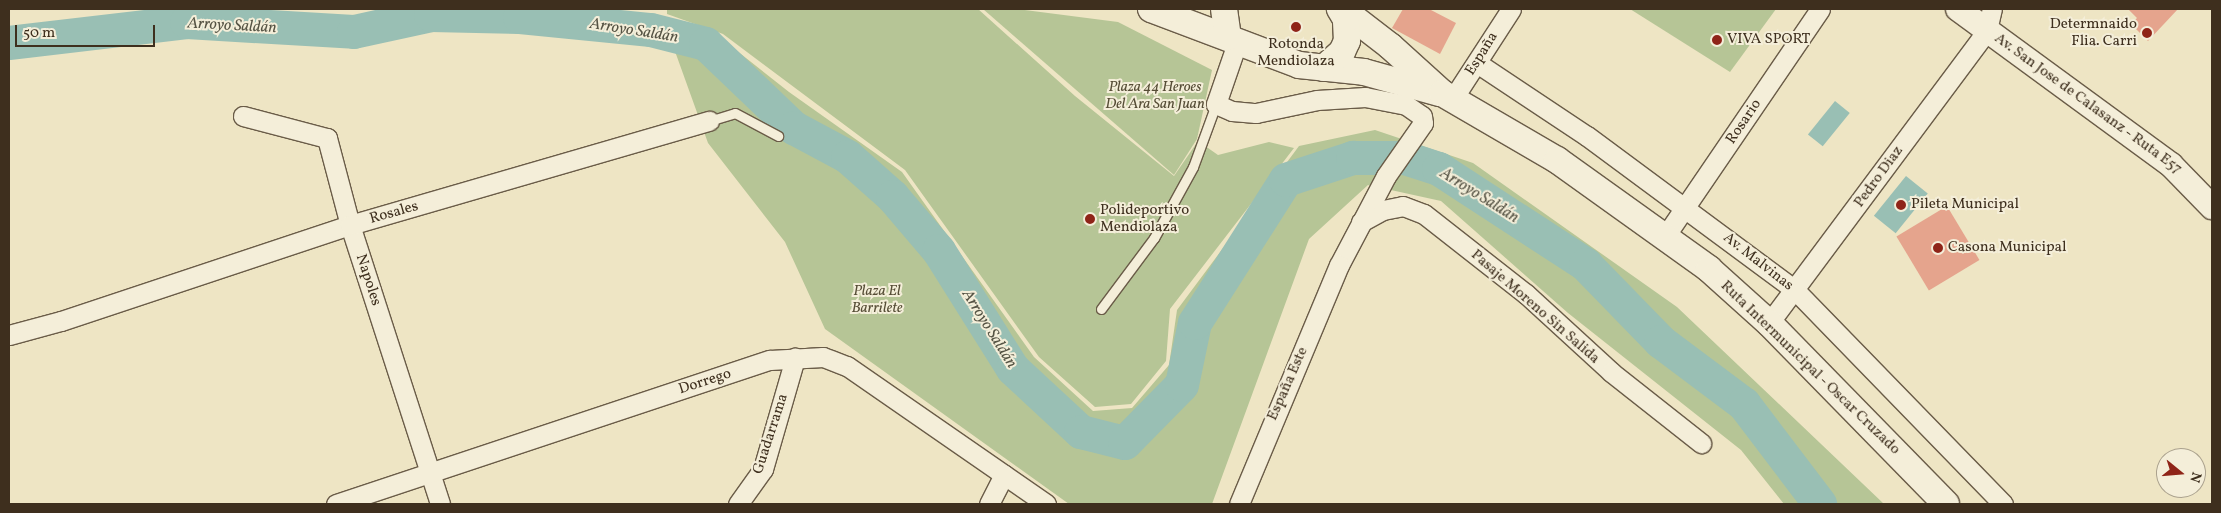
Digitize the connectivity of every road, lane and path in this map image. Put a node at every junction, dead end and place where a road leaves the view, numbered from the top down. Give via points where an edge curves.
1 (1151, 9) edge
2 (1224, 9) edge
3 (1341, 9) edge
4 (1820, 9) edge
5 (1958, 9) edge
6 (1506, 10) edge
7 (1990, 19) edge
8 (1232, 40) junction
9 (1477, 64) junction
10 (1324, 68) junction
11 (1447, 97) junction
12 (1216, 104) junction
13 (243, 116) dead end
14 (709, 120) joint
15 (778, 136) dead end
16 (2210, 200) edge
17 (1686, 207) junction
18 (1360, 223) junction
19 (350, 225) junction
20 (1666, 236) junction
21 (1795, 290) junction
22 (1101, 309) dead end
23 (1769, 323) junction
24 (9, 335) edge
25 (795, 358) junction
26 (1701, 443) dead end
27 (431, 472) junction
28 (1004, 475) junction
29 (336, 504) edge
30 (440, 504) edge
31 (738, 504) edge
32 (989, 504) edge
33 (1046, 504) edge
34 (1239, 504) edge
35 (1946, 504) edge
36 (2003, 504) edge

1 - 8 main road, Ruta Intermunicipal - Oscar Cruzado
2 - 8 main road
3 - 10 main road via 1346,18 1347,42 1342,52
3 - 11 main road, Ruta Intermunicipal - Oscar Cruzado via 1390,46
4 - 17 street, Rosario
5 - 7 street, Av. San Jose de Calasanz - Ruta E57
6 - 9 street, España
7 - 16 street, Av. San Jose de Calasanz - Ruta E57
7 - 21 street, Pedro Diaz
8 - 10 main road, Ruta Intermunicipal - Oscar Cruzado via 1299,65
8 - 12 street
9 - 11 street, España
9 - 17 street, Av. Malvinas
10 - 11 main road, Ruta Intermunicipal - Oscar Cruzado via 1388,77
11 - 20 main road, Ruta Intermunicipal - Oscar Cruzado via 1557,160
12 - 18 street, España Este via 1232,111 1256,113 1344,96 1386,99 1406,105 1422,116 1423,123 1386,176
12 - 22 lane via 1193,167 1158,230
13 - 19 street, Napoles via 327,138
14 - 15 lane, Rosales via 735,112
14 - 19 street, Rosales
17 - 20 street, Rosario
17 - 21 street, Av. Malvinas
18 - 26 street, Pasaje Moreno Sin Salida via 1383,210 1403,206 1424,214 1526,294 1612,372
18 - 34 street, España Este via 1339,265
19 - 24 street, Rosales
19 - 27 street, Napoles
20 - 23 main road, Ruta Intermunicipal - Oscar Cruzado
21 - 23 street, Pedro Diaz
21 - 36 street, Av. Malvinas
23 - 35 main road, Ruta Intermunicipal - Oscar Cruzado
25 - 27 street, Dorrego via 770,360
25 - 28 street, Dorrego via 823,357 847,366
25 - 31 street, Guadarrama via 762,469
27 - 29 street, Dorrego
27 - 30 street, Napoles
28 - 32 street
28 - 33 street, Dorrego

